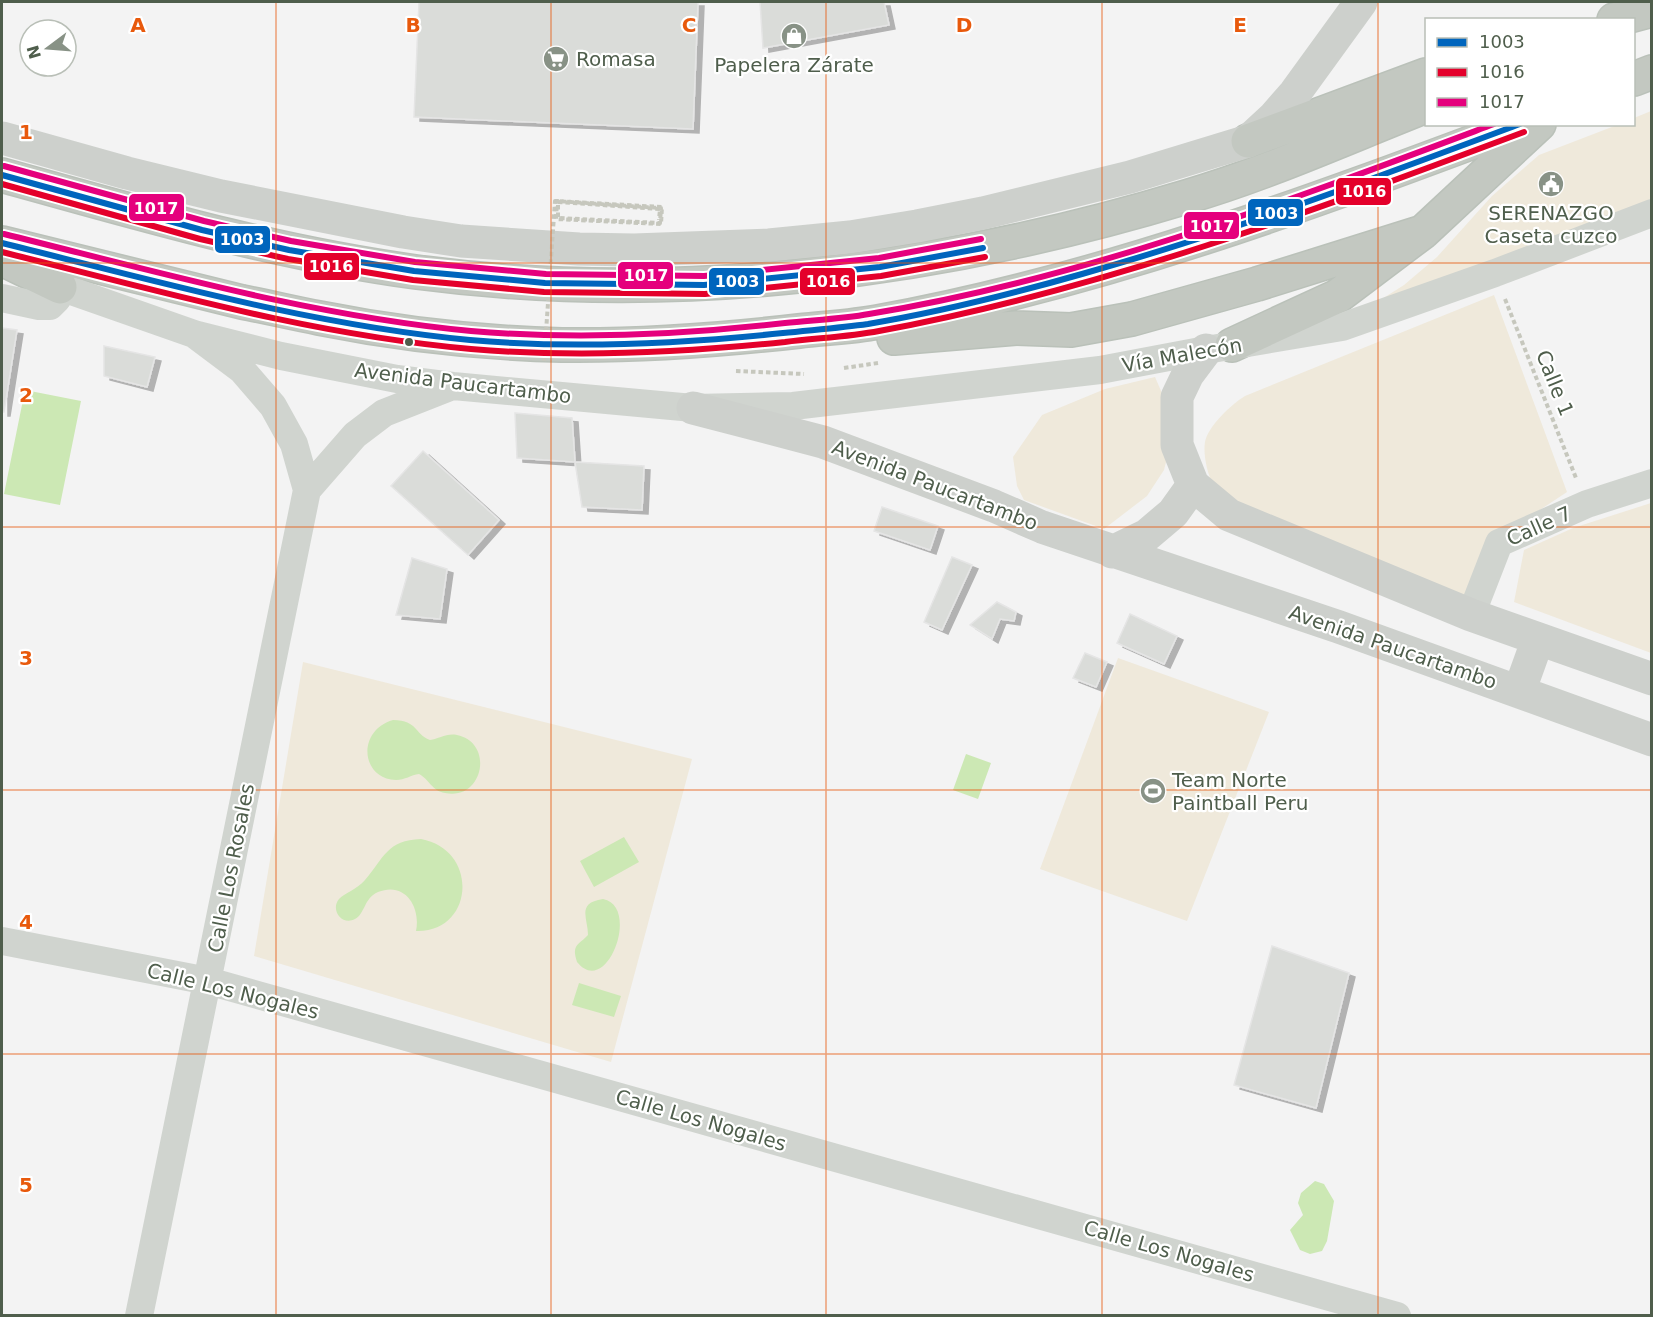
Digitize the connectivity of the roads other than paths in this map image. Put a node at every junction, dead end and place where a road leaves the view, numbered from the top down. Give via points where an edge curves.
1 (1360, 2) edge
2 (1652, 10) edge
3 (1622, 18) edge
4 (1652, 18) edge
5 (1635, 26) edge
6 (1652, 72) edge
7 (1425, 75) edge
8 (1635, 80) edge
9 (1425, 106) edge
10 (1516, 126) edge
11 (1537, 126) edge
12 (2, 138) edge
13 (1248, 141) junction
14 (2, 175) edge
15 (1652, 213) edge
16 (1423, 232) junction
17 (2, 243) edge
18 (2, 259) edge
19 (60, 287) junction
20 (2, 297) edge
21 (194, 334) junction
22 (724, 340) junction
23 (1219, 347) junction
24 (453, 386) junction
25 (693, 408) junction
26 (1652, 483) edge
27 (1193, 485) junction
28 (307, 490) junction
29 (1112, 552) junction
30 (1471, 615) junction
31 (1538, 639) junction
32 (1652, 679) edge
33 (1519, 692) junction
34 (1652, 740) edge
35 (2, 941) edge
36 (208, 981) junction
37 (139, 1316) edge
38 (1397, 1316) edge

1 - 13 main road via 1295,93
2 - 3 highway
4 - 5 highway
6 - 8 highway
7 - 13 highway
9 - 14 highway via 1188,197 1043,237 880,267 704,285 545,283 414,272 213,233
10 - 22 highway via 1208,237 1017,292 875,323
11 - 16 highway
12 - 13 main road via 221,196 403,232 520,246 634,250 769,246 917,226 1089,188
15 - 23 street, Vía Malecón via 1342,327
16 - 22 highway via 1132,319 1071,330 1016,328 793,346
16 - 23 highway via 1338,296
17 - 22 highway via 242,302 434,337 562,345
18 - 19 highway
19 - 20 street via 50,306
19 - 21 street, Calle Los Rosales
21 - 24 street, Avenida Paucartambo via 281,356
21 - 28 street, Calle Los Rosales via 242,370 273,406 294,444
23 - 25 street, Vía Malecón via 1100,370 828,402
23 - 27 main road via 1188,374 1177,397 1177,445
24 - 25 street, Avenida Paucartambo
24 - 28 street, Calle Los Rosales via 384,412 355,435
25 - 29 main road, Avenida Paucartambo via 823,442
26 - 30 street, Calle 7 via 1587,504 1499,543
27 - 29 main road via 1173,513 1147,535
27 - 30 main road via 1229,515
28 - 36 street, Calle Los Rosales
29 - 33 main road, Avenida Paucartambo
30 - 31 main road
31 - 32 main road
31 - 33 main road
33 - 34 main road, Avenida Paucartambo
35 - 36 street, Calle Los Nogales
36 - 37 street, Calle Los Rosales
36 - 38 street, Calle Los Nogales

